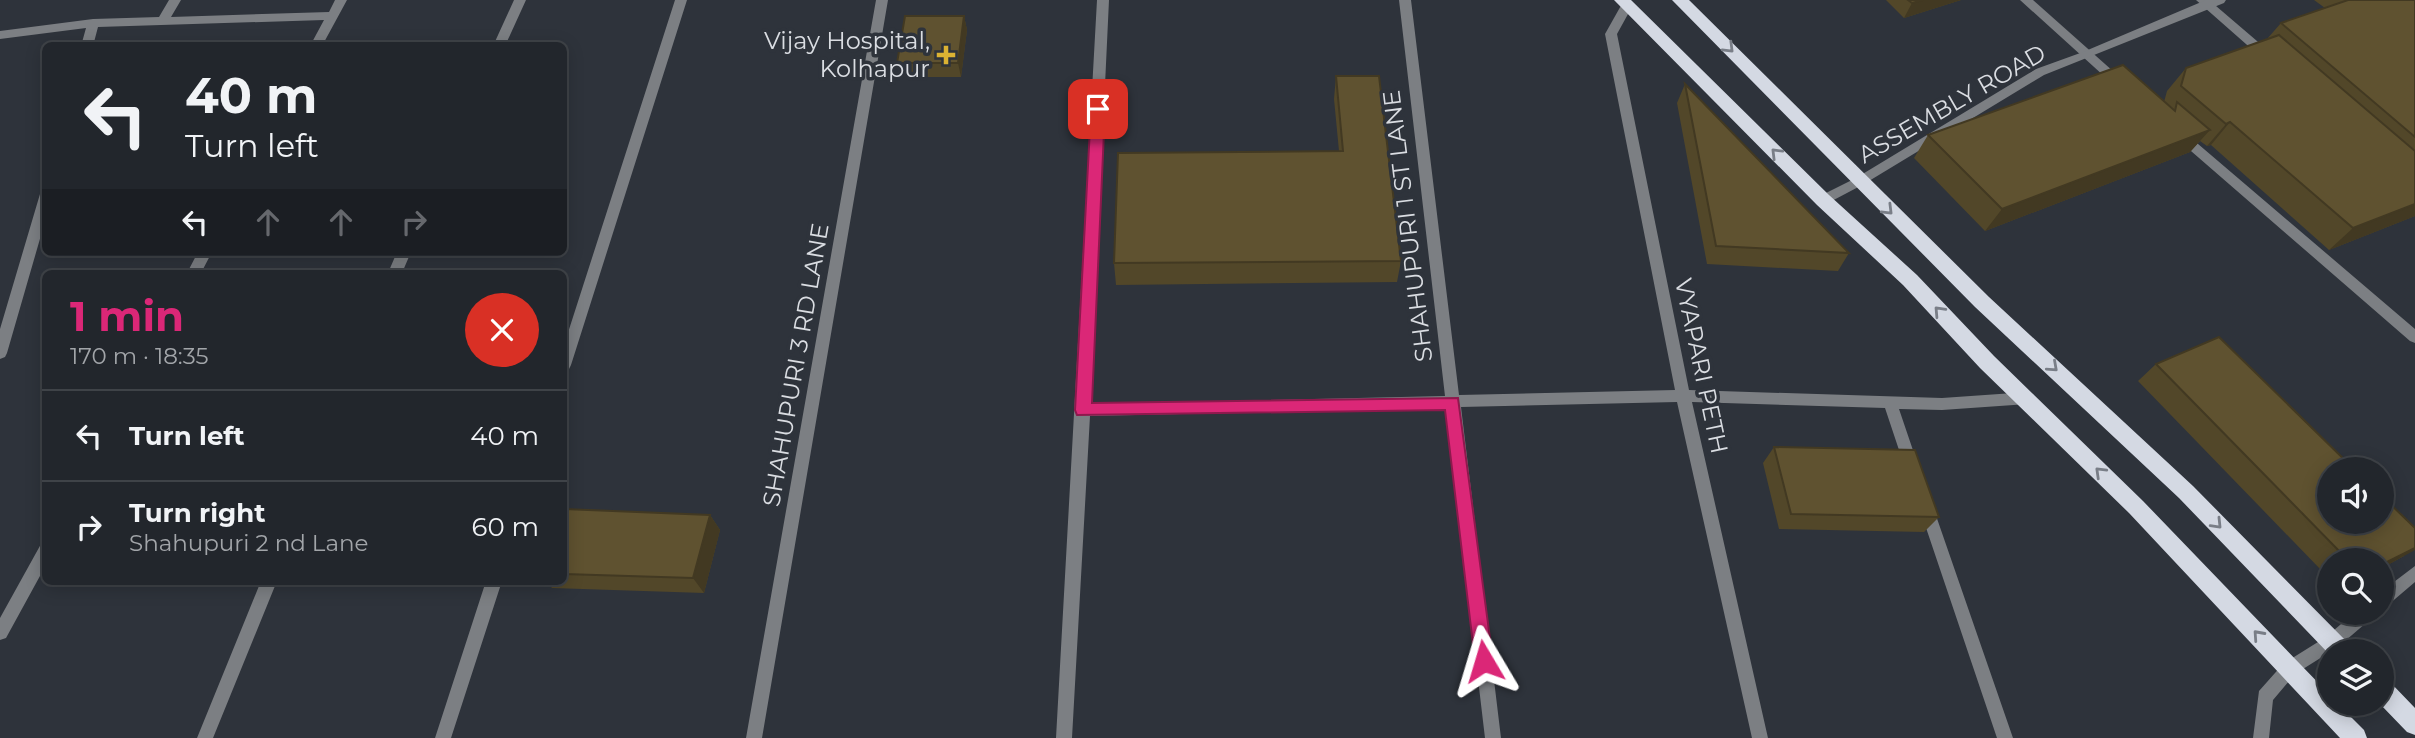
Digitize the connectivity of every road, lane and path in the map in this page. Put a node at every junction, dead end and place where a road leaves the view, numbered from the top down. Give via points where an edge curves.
1 (175, 0) edge
2 (341, 0) edge
3 (520, 0) edge
4 (681, 0) edge
5 (882, 0) edge
6 (1103, 0) edge
7 (1405, 0) edge
8 (1680, 0) edge
9 (2026, 0) edge
10 (2220, 0) edge
11 (2204, 2) edge
12 (1624, 3) edge
13 (332, 16) junction
14 (163, 20) junction
15 (93, 23) junction
16 (0, 35) edge
17 (88, 42) edge
18 (318, 42) edge
19 (501, 42) edge
20 (2087, 55) junction
21 (2279, 67) edge
22 (2130, 92) edge
23 (2172, 128) edge
24 (1860, 181) junction
25 (1823, 200) junction
26 (42, 208) edge
27 (2415, 337) edge
28 (0, 353) edge
29 (567, 356) edge
30 (1683, 396) junction
31 (2028, 398) junction
32 (1452, 403) junction
33 (1890, 403) junction
34 (1083, 410) junction
35 (42, 556) edge
36 (2415, 573) edge
37 (267, 585) edge
38 (493, 585) edge
39 (2394, 590) edge
40 (2355, 625) edge
41 (0, 633) edge
42 (2329, 639) edge
43 (2342, 639) edge
44 (2317, 655) edge
45 (2289, 669) junction
46 (2394, 702) edge
47 (2415, 724) edge
48 (205, 738) edge
49 (443, 738) edge
50 (754, 738) edge
51 (1064, 738) edge
52 (1493, 738) edge
53 (1760, 738) edge
54 (2005, 738) edge
55 (2261, 738) edge
56 (2356, 738) edge

1 - 14 street
2 - 13 street
3 - 19 street
4 - 29 street
5 - 50 street, SHAHUPURI 3 RD LANE
6 - 34 street
7 - 32 street, SHAHUPURI 1 ST LANE
8 -> 24 highway
9 - 20 street
10 - 11 street, ASSEMBLY ROAD
11 - 20 street, ASSEMBLY ROAD
11 - 21 street
25 -> 12 highway
12 - 30 street, VYAPARI PETH via 1611,34
13 - 14 street
13 - 18 street
14 - 15 street
15 - 16 street
15 - 17 street
20 - 22 street
20 - 24 street, ASSEMBLY ROAD via 2040,72
23 - 27 street
24 - 25 street, ASSEMBLY ROAD
24 -> 42 highway via 2186,492
31 -> 25 highway
26 - 28 street
30 - 32 street
30 - 33 street
30 - 53 street, VYAPARI PETH
31 - 33 street
45 -> 31 highway
32 - 34 street
32 - 52 street, SHAHUPURI 1 ST LANE
33 - 54 street
34 - 51 street
35 - 41 street
36 - 39 street
37 - 48 street
38 - 49 street
40 - 43 street
44 - 45 street
45 - 55 street via 2265,697
45 - 56 highway
46 - 47 highway

